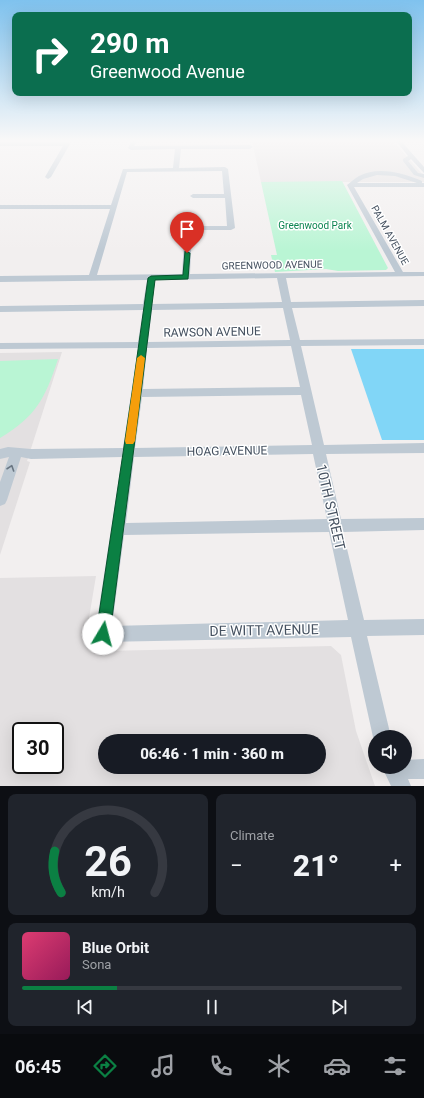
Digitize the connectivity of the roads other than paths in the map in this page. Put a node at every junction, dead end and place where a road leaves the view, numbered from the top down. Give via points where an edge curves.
1 (123, 178) edge
2 (226, 178) edge
3 (358, 178) edge
4 (407, 178) edge
5 (424, 184) edge
6 (352, 185) junction
7 (193, 196) dead end
8 (228, 196) junction
9 (114, 207) junction
10 (0, 208) edge
11 (400, 274) junction
12 (424, 274) edge
13 (281, 276) junction
14 (186, 277) junction
15 (92, 278) junction
16 (151, 278) junction
17 (0, 279) edge
18 (424, 303) edge
19 (287, 304) junction
20 (148, 307) junction
21 (0, 308) edge
22 (424, 342) edge
23 (296, 344) junction
24 (143, 345) junction
25 (0, 346) edge
26 (306, 391) junction
27 (137, 393) junction
28 (424, 448) edge
29 (318, 449) junction
30 (17, 452) junction
31 (128, 453) junction
32 (0, 454) edge
33 (0, 500) edge
34 (335, 524) junction
35 (424, 524) edge
36 (118, 529) junction
37 (424, 628) edge
38 (358, 629) junction
39 (380, 730) edge
40 (424, 769) edge
41 (412, 771) edge

1 - 9 street
2 - 8 street
3 - 6 street
4 - 5 street
5 - 6 street
6 - 11 street, PALM AVENUE
7 - 8 street
8 - 14 street via 231,228 188,228
9 - 10 street
9 - 15 street
11 - 12 street, GREENWOOD AVENUE
11 - 13 street, GREENWOOD AVENUE
13 - 14 street, GREENWOOD AVENUE
13 - 19 street, 10TH STREET
14 - 16 street, GREENWOOD AVENUE
15 - 16 street, GREENWOOD AVENUE
15 - 17 street, GREENWOOD AVENUE
16 - 20 street
18 - 19 street
19 - 20 street
19 - 23 street, 10TH STREET
20 - 21 street
20 - 24 street
22 - 23 street, RAWSON AVENUE
23 - 24 street, RAWSON AVENUE
23 - 26 street, 10TH STREET
24 - 25 street, RAWSON AVENUE
24 - 27 street
26 - 27 street
26 - 29 street, 10TH STREET
27 - 31 street
28 - 29 street, HOAG AVENUE
29 - 31 street, HOAG AVENUE
29 - 34 street, 10TH STREET
30 - 31 street, HOAG AVENUE
30 - 32 street, HOAG AVENUE
33 -> 30 street
31 - 36 street
34 - 35 street
34 - 36 street
34 - 38 street, 10TH STREET
36 - 38 street, DE WITT AVENUE via 103,634
37 - 38 street, DE WITT AVENUE
38 - 39 street, 10TH STREET
40 - 41 street

